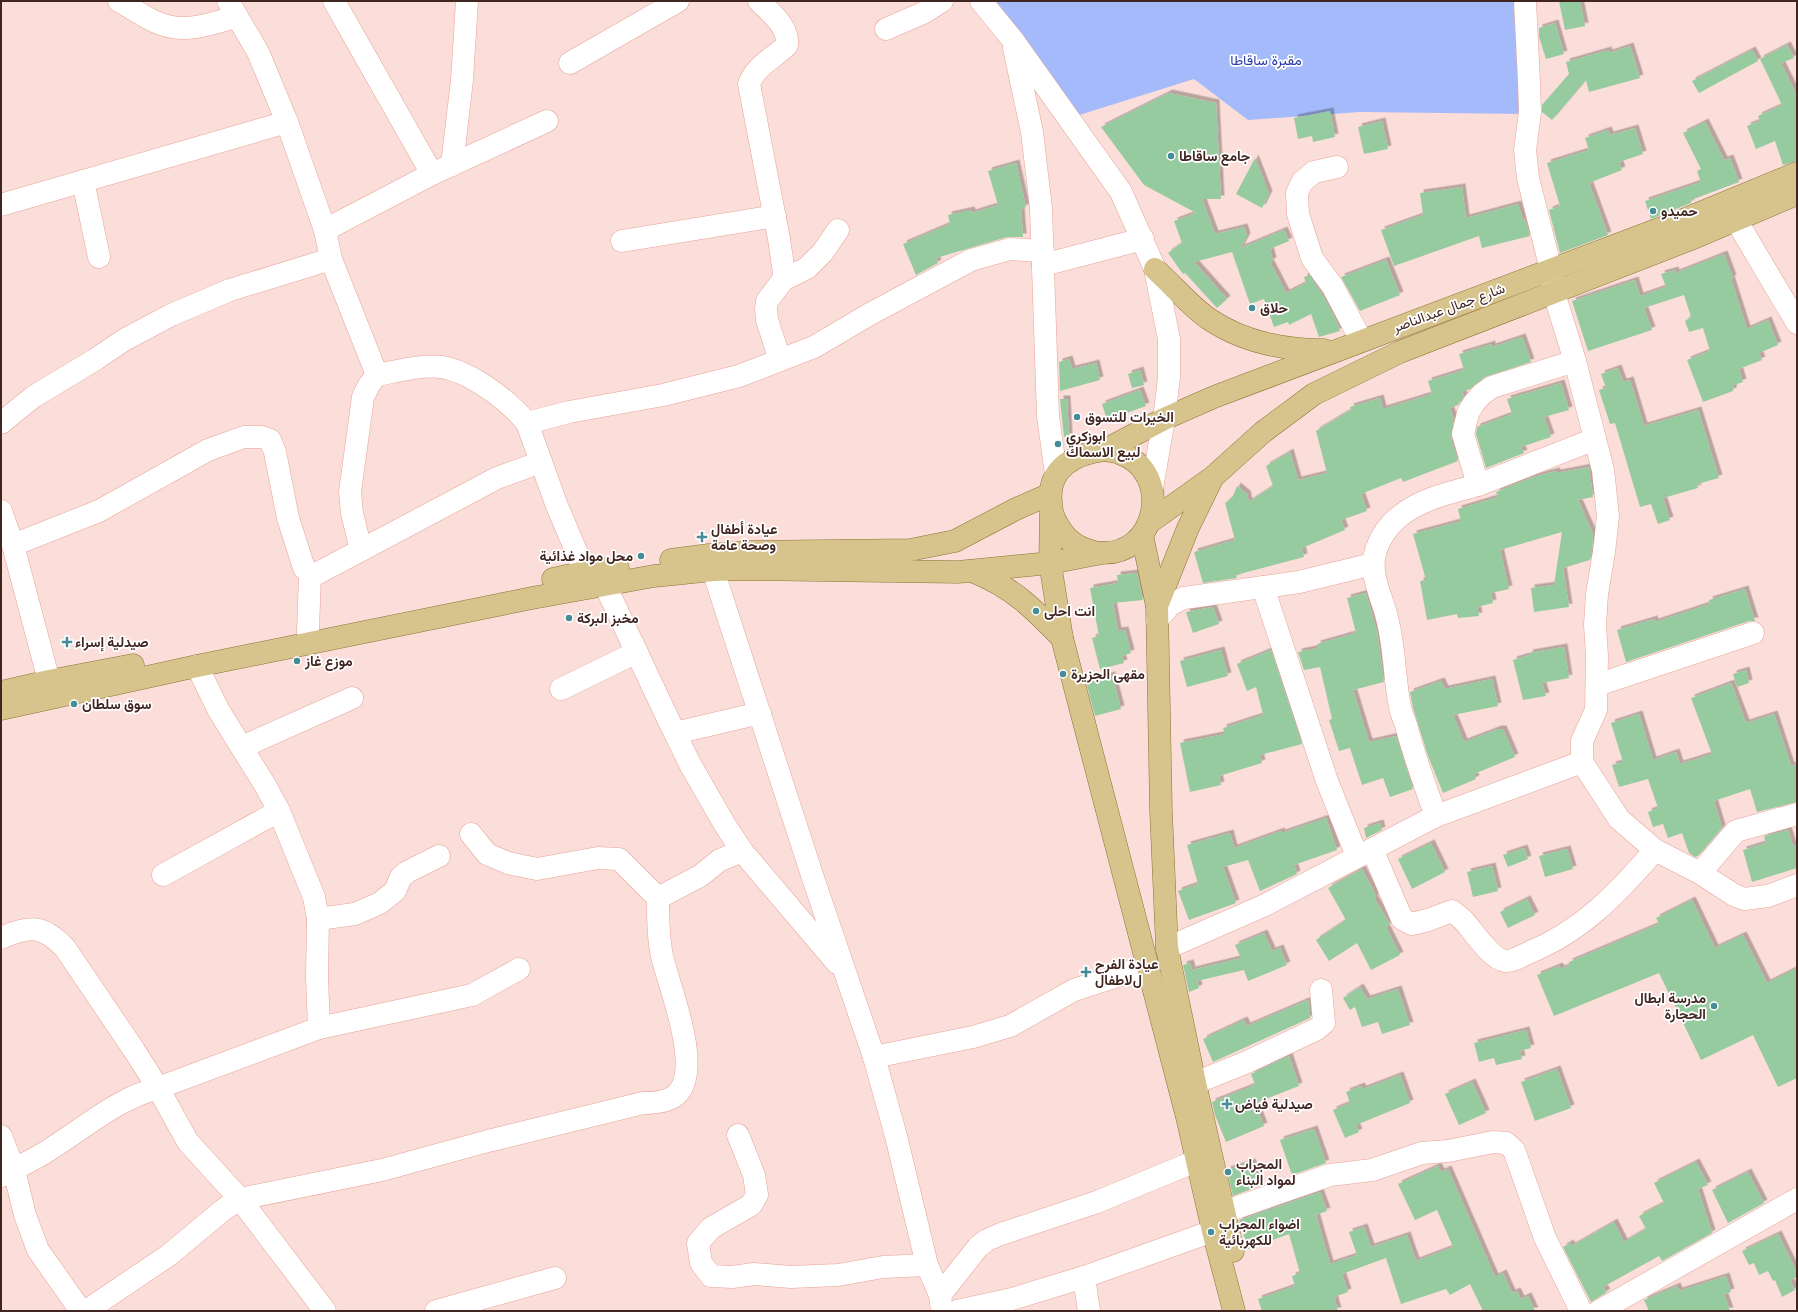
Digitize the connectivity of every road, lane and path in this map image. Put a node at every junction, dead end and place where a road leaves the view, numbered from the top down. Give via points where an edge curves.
1 (119, 1) edge
2 (334, 1) edge
3 (467, 1) edge
4 (678, 1) edge
5 (759, 1) edge
6 (942, 1) edge
7 (981, 1) edge
8 (1525, 1) edge
9 (232, 9) edge
10 (886, 29) dead end
11 (1012, 39) junction
12 (570, 63) dead end
13 (547, 121) dead end
14 (287, 122) junction
15 (452, 165) junction
16 (1337, 167) dead end
17 (1797, 173) edge
18 (432, 174) junction
19 (83, 181) junction
20 (1797, 194) edge
21 (1, 205) edge
22 (775, 216) junction
23 (1736, 220) junction
24 (325, 230) junction
25 (838, 230) dead end
26 (1143, 239) junction
27 (622, 241) dead end
28 (99, 257) dead end
29 (1043, 258) junction
30 (331, 259) junction
31 (1155, 269) junction
32 (1551, 270) junction
33 (783, 280) junction
34 (1554, 293) junction
35 (1797, 323) edge
36 (1361, 340) junction
37 (1335, 350) junction
38 (780, 360) junction
39 (1575, 361) junction
40 (377, 375) junction
41 (1164, 419) junction
42 (1, 423) edge
43 (527, 423) junction
44 (1595, 439) junction
45 (1105, 450) junction
46 (541, 462) junction
47 (1056, 474) junction
48 (1213, 477) junction
49 (1478, 485) junction
50 (1152, 488) junction
51 (1051, 502) junction
52 (1, 511) edge
53 (1146, 528) junction
54 (13, 545) junction
55 (361, 550) junction
56 (1102, 553) junction
57 (1050, 563) junction
58 (1374, 564) junction
59 (714, 570) junction
60 (971, 571) junction
61 (585, 572) junction
62 (310, 573) junction
63 (605, 585) junction
64 (1263, 587) junction
65 (1157, 613) junction
66 (308, 632) junction
67 (1753, 633) dead end
68 (1062, 638) junction
69 (637, 652) junction
70 (197, 666) junction
71 (49, 681) junction
72 (1597, 686) junction
73 (560, 689) dead end
74 (1, 692) edge
75 (352, 698) dead end
76 (1, 709) edge
77 (760, 713) junction
78 (675, 733) junction
79 (242, 747) junction
80 (1582, 762) junction
81 (279, 811) junction
82 (1797, 814) edge
83 (1436, 816) junction
84 (471, 834) dead end
85 (1654, 850) junction
86 (742, 851) junction
87 (1364, 853) junction
88 (439, 856) dead end
89 (1700, 873) junction
90 (163, 875) dead end
91 (1797, 885) edge
92 (658, 898) junction
93 (318, 919) junction
94 (1, 938) edge
95 (1167, 948) junction
96 (1148, 966) junction
97 (519, 969) dead end
98 (846, 974) junction
99 (1321, 990) dead end
100 (319, 1028) junction
101 (874, 1057) junction
102 (1194, 1082) junction
103 (158, 1088) junction
104 (738, 1135) dead end
105 (1, 1136) edge
106 (1196, 1161) junction
107 (7, 1173) edge
108 (240, 1199) junction
109 (1797, 1199) edge
110 (1224, 1212) junction
111 (1213, 1231) junction
112 (927, 1265) junction
113 (1084, 1277) junction
114 (555, 1278) dead end
115 (941, 1303) edge
116 (81, 1311) edge
117 (86, 1311) edge
118 (325, 1311) edge
119 (436, 1311) edge
120 (957, 1311) edge
121 (1089, 1311) edge
122 (1234, 1311) edge
123 (1247, 1311) edge
124 (1581, 1311) edge
125 (1600, 1311) edge

1 - 9 street via 170,27 196,27
2 - 18 street
3 - 15 street via 462,80
4 - 12 street
5 - 22 street via 784,28 788,37 787,45 760,66 752,75 749,84
6 - 10 street via 923,13
7 - 11 street
8 - 32 street via 1530,112 1525,150 1528,178
9 - 14 street via 258,52
11 - 26 street via 1121,192
11 - 29 street via 1032,132 1041,208
13 - 15 street
14 - 19 street
14 - 24 street
15 - 18 street
16 - 36 street via 1314,172 1302,182 1297,193 1298,214 1312,258 1333,286
17 - 32 main road, شارع جمال عبدالناصر
18 - 24 street
19 - 21 street
19 - 28 street
20 - 23 main road, شارع جمال عبدالناصر
22 - 27 street
22 - 33 street
23 - 34 main road, شارع جمال عبدالناصر
23 - 35 street
24 - 30 street
25 - 33 street via 823,252 807,268
26 - 29 street
26 - 31 street
29 - 38 street via 1010,249 971,260 814,346
29 - 47 street via 1048,416
30 - 40 street
30 - 42 street via 230,290 171,315 124,340 33,397
31 - 37 main road via 1209,319 1228,330 1260,343 1298,350
31 - 41 street via 1169,339 1169,377
32 - 34 street
32 - 36 main road, شارع جمال عبدالناصر
33 - 38 street via 767,301 766,309
34 - 39 street
34 - 48 main road, شارع جمال عبدالناصر via 1400,352 1314,394 1263,432
36 - 37 main road, شارع جمال عبدالناصر
37 - 41 main road, شارع جمال عبدالناصر
38 - 43 street via 739,376 670,394 569,412
39 - 44 street
39 - 49 street via 1492,387 1474,404 1468,412 1463,434
40 - 43 street via 441,367 457,372 494,393 518,412
40 - 55 street via 364,397 350,492
41 - 45 main road, شارع جمال عبدالناصر
41 - 50 street
43 - 46 street
44 - 49 street
44 - 72 street via 1603,470 1608,516 1597,594
45 - 47 main road via 1088,452 1073,459
45 - 50 main road via 1121,453 1134,461
46 - 55 street via 497,478
46 - 61 street
47 - 51 main road
48 - 53 main road, شارع جمال عبدالناصر
48 - 65 main road via 1191,522
49 - 58 street via 1424,500 1399,517 1386,532 1376,550
50 - 53 main road via 1153,507
51 - 56 main road via 1056,523 1064,535 1074,545
51 - 57 main road
51 - 61 main road via 1016,509 955,541 910,550 749,552
52 - 54 street
53 - 56 main road via 1124,548
53 - 65 main road
54 - 62 street via 100,511 208,450 244,437 262,437 270,440 275,452 288,518 304,568
54 - 71 street
55 - 62 street via 328,569
56 - 57 main road
57 - 60 main road
57 - 68 main road
58 - 64 street via 1299,582
58 - 83 street via 1375,577 1390,632 1400,708
59 - 60 main road
59 - 63 main road via 654,576
59 - 77 street
60 - 68 main road via 1014,592
61 - 66 main road
62 - 66 street
63 - 69 street
63 - 70 main road
64 - 65 street via 1184,598
64 - 87 street via 1327,781
65 - 95 main road
66 - 71 main road
67 - 72 street
68 - 96 main road
69 - 73 street
69 - 78 street
70 - 76 main road
70 - 79 street via 219,710
71 - 74 main road
72 - 80 street via 1596,710 1582,740
75 - 79 street
77 - 78 street
77 - 98 street
78 - 86 street via 691,766
79 - 81 street
80 - 83 street
80 - 85 street via 1619,819
81 - 90 street
81 - 93 street via 314,897
82 - 89 street via 1736,831
83 - 87 street
84 - 92 street via 487,854 508,864 537,869 598,858 619,859
85 - 87 street via 1600,909 1581,925 1549,945 1505,961 1496,958 1452,911 1412,924 1402,919
85 - 89 street
86 - 92 street via 720,860 700,876
86 - 98 street
87 - 95 street via 1263,906
88 - 93 street via 407,872 401,877 395,891 380,903 355,914
89 - 91 street via 1744,899 1768,896
92 - 108 street via 662,955 684,1035 687,1061 684,1081 677,1094 661,1102 503,1137 382,1170
93 - 100 street
94 - 103 street via 27,929 53,936 65,948
95 - 102 main road
96 - 101 street via 1074,990 1010,1026 974,1037
96 - 106 main road
97 - 100 street via 472,995
98 - 101 street
99 - 102 street via 1324,1023 1316,1029 1247,1062
100 - 103 street
101 - 112 street
102 - 110 main road
103 - 107 street via 141,1092 52,1149
103 - 108 street via 188,1142
104 - 112 street via 754,1175 757,1195 751,1205 711,1228 698,1243 701,1263 711,1276 838,1275 884,1267
105 - 107 street
106 - 111 main road
106 - 115 street via 1097,1202 987,1240 978,1247
107 - 116 street via 38,1250
108 - 117 street via 223,1210 170,1255
108 - 118 street
109 - 125 street
110 - 123 main road
110 - 124 street via 1330,1175 1372,1170 1422,1152 1493,1142 1506,1143 1514,1150 1545,1238
111 - 113 street
111 - 122 main road
112 - 115 street
113 - 120 street via 1012,1299
113 - 121 street
114 - 119 street

